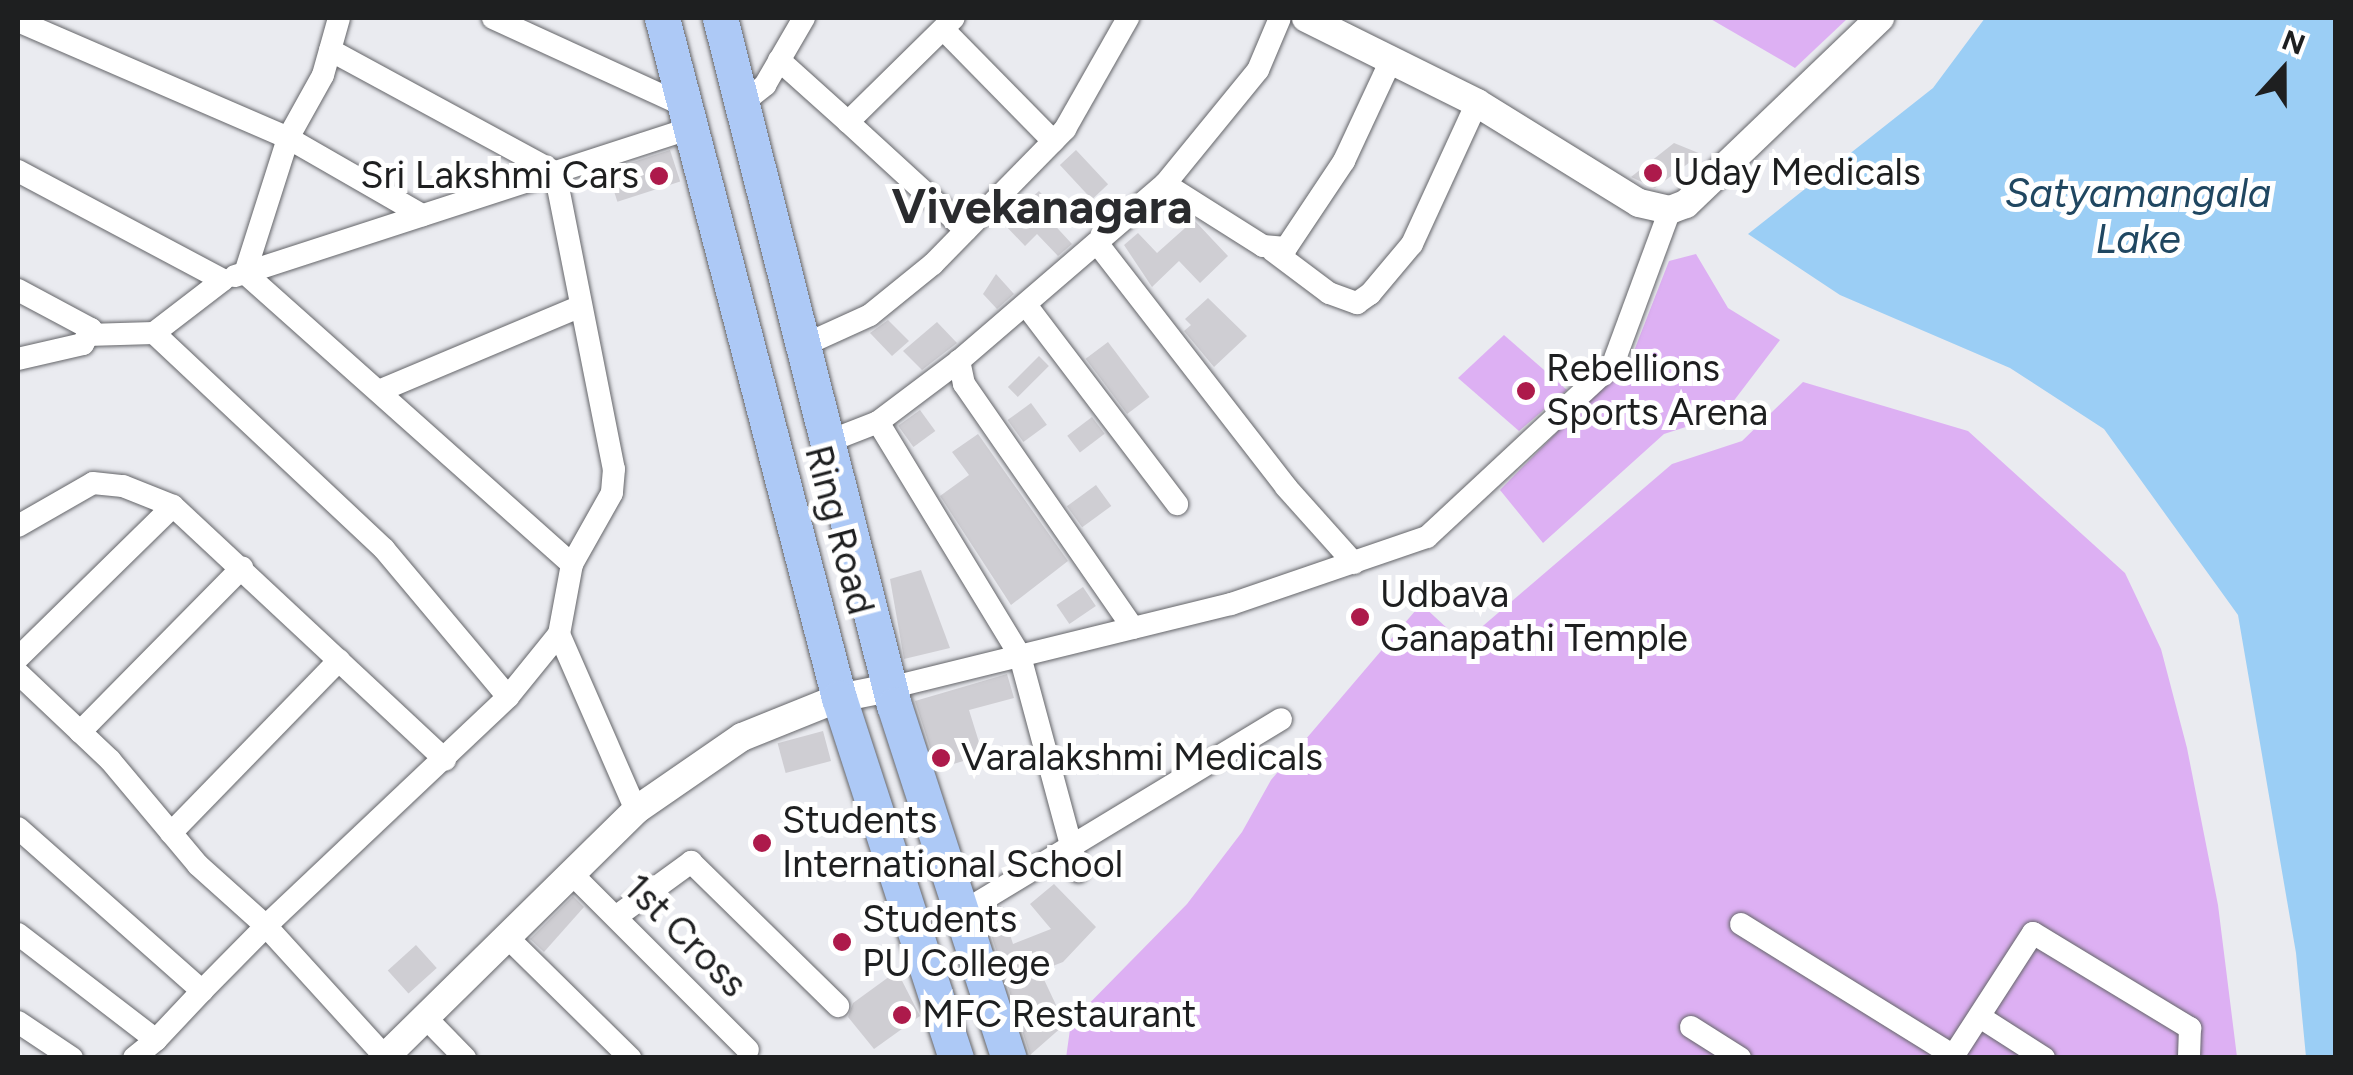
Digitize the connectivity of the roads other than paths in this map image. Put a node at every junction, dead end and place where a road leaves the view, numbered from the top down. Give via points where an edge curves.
1 (339, 18) edge
2 (492, 18) edge
3 (662, 18) edge
4 (720, 18) edge
5 (804, 18) edge
6 (1128, 18) edge
7 (1280, 18) edge
8 (1306, 18) edge
9 (1880, 18) edge
10 (18, 21) edge
11 (950, 25) edge
12 (330, 50) junction
13 (779, 60) junction
14 (1390, 60) junction
15 (741, 104) junction
16 (1477, 104) junction
17 (688, 117) junction
18 (848, 122) junction
19 (288, 138) junction
20 (1053, 141) junction
21 (18, 171) edge
22 (555, 172) junction
23 (1165, 184) junction
24 (1670, 210) junction
25 (422, 215) junction
26 (966, 230) junction
27 (1097, 243) junction
28 (1273, 250) junction
29 (234, 276) junction
30 (18, 290) edge
31 (1026, 305) junction
32 (581, 306) junction
33 (154, 332) junction
34 (87, 336) junction
35 (802, 346) junction
36 (18, 359) edge
37 (960, 361) junction
38 (379, 392) junction
39 (878, 422) junction
40 (827, 442) junction
41 (1177, 504) dead end
42 (173, 506) junction
43 (18, 526) edge
44 (1354, 563) junction
45 (572, 564) junction
46 (242, 568) junction
47 (1133, 628) junction
48 (559, 634) junction
49 (1020, 656) junction
50 (18, 658) edge
51 (340, 660) junction
52 (18, 674) edge
53 (890, 688) junction
54 (508, 696) junction
55 (839, 698) junction
56 (1281, 719) dead end
57 (80, 732) junction
58 (446, 760) junction
59 (636, 810) junction
60 (18, 828) edge
61 (170, 833) junction
62 (1071, 845) junction
63 (1078, 871) dead end
64 (571, 873) junction
65 (961, 913) junction
66 (617, 916) junction
67 (1742, 924) dead end
68 (266, 926) junction
69 (18, 934) edge
70 (507, 937) junction
71 (202, 991) junction
72 (838, 1006) dead end
73 (424, 1016) junction
74 (1980, 1017) junction
75 (18, 1022) edge
76 (1690, 1027) dead end
77 (156, 1040) junction
78 (748, 1050) dead end
79 (1953, 1056) edge
80 (384, 1057) edge
81 (72, 1058) edge
82 (134, 1058) edge
83 (465, 1058) edge
84 (630, 1058) edge
85 (956, 1058) edge
86 (1008, 1058) edge
87 (1740, 1058) edge
88 (2044, 1058) edge
89 (2190, 1058) edge

1 - 12 street
2 - 17 street
3 - 17 main road, Ring Road
4 - 15 main road, Ring Road
5 - 13 street
6 - 20 street
7 - 23 street via 1258,70
8 - 14 street
9 - 24 street via 1686,204
10 - 19 street
11 - 18 street
11 - 20 street
12 - 19 street
12 - 22 street
13 - 15 street via 765,85
13 - 18 street
14 - 16 street
14 - 28 street via 1344,161 1286,248
15 - 17 main road
15 - 35 main road, Ring Road
16 - 24 street via 1638,203
16 - 28 street via 1412,244 1370,294 1357,303 1329,293
17 - 22 street
17 - 55 main road, Ring Road
18 - 26 street
19 - 25 street
19 - 29 street
20 - 26 street
21 - 29 street
22 - 25 street
22 - 32 street
23 - 27 street
23 - 28 street
24 - 44 street via 1613,364 1427,537
25 - 29 street
26 - 35 street via 870,315
27 - 31 street
27 - 44 street via 1286,487
29 - 33 street
29 - 38 street
30 - 34 street via 90,329
31 - 37 street
31 - 41 street
32 - 38 street
32 - 45 street via 614,469 606,506
33 - 34 street
33 - 54 street via 384,550
34 - 36 street via 83,344
35 - 40 main road, Ring Road
37 - 39 street
37 - 47 street via 964,384
38 - 45 street
39 - 40 street
39 - 49 street
40 - 53 main road, Ring Road
42 - 43 street via 123,486 93,483
42 - 46 street
42 - 50 street
44 - 47 street
45 - 48 street
46 - 51 street
46 - 57 street
47 - 49 street
48 - 54 street
48 - 59 street
49 - 53 street
49 - 62 street
51 - 58 street
51 - 61 street
52 - 57 street
53 - 55 street
53 - 65 main road, Ring Road
54 - 58 street
55 - 59 street via 742,737
55 - 85 main road, Ring Road
56 - 62 street
57 - 61 street
58 - 68 street
59 - 64 street
60 - 71 street
61 - 68 street
62 - 63 street
62 - 65 street
64 - 66 street, 1st Cross
64 - 70 street
65 - 86 main road, Ring Road
66 - 72 street via 691,862
66 - 78 street, 1st Cross
67 - 79 street
68 - 71 street
68 - 80 street
69 - 77 street
70 - 73 street
70 - 84 street
71 - 77 street
73 - 80 street
73 - 83 street
74 - 79 street
74 - 88 street
74 - 89 street via 2033,933 2190,1028
75 - 81 street
76 - 87 street
77 - 82 street

